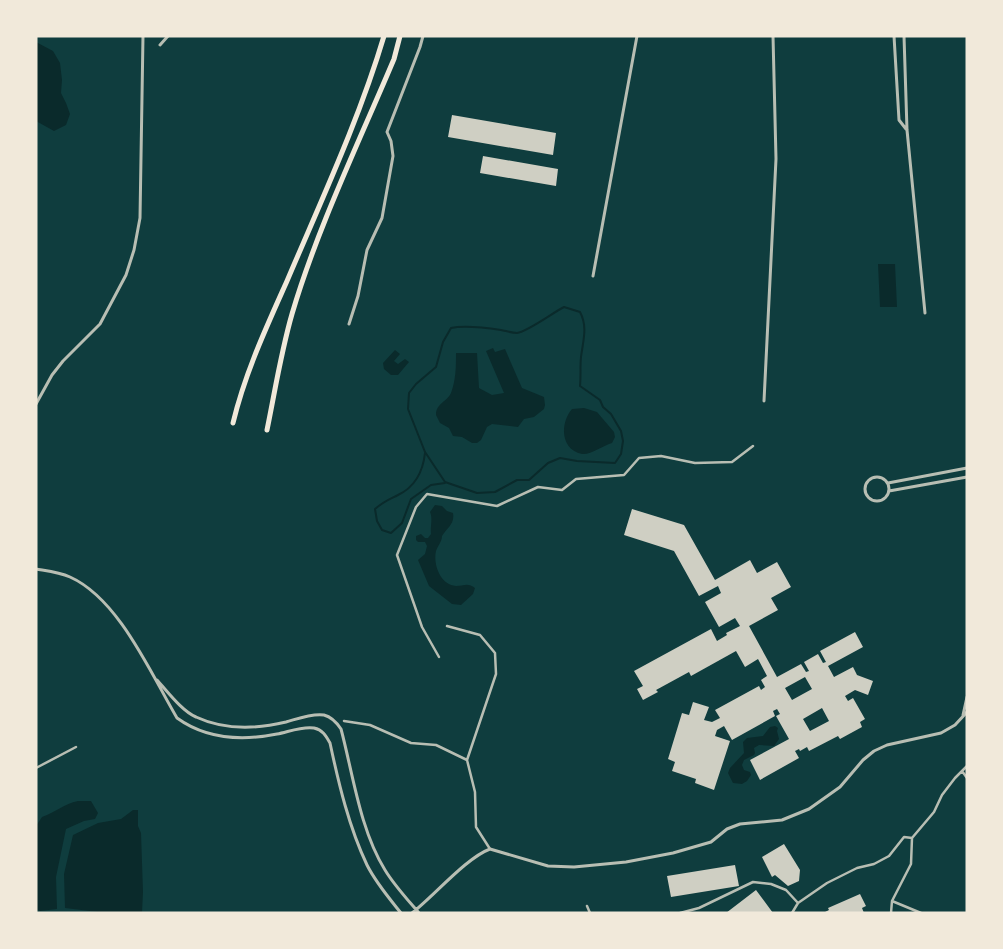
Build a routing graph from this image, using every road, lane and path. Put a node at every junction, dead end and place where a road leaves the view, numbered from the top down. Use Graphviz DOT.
graph roads {
  1 [pos="143,36"];
  2 [pos="168,36"];
  3 [pos="400,36"];
  4 [pos="423,36"];
  5 [pos="637,36"];
  6 [pos="773,36"];
  7 [pos="894,36"];
  8 [pos="904,36"];
  9 [pos="384,37"];
  10 [pos="160,45"];
  11 [pos="907,130"];
  12 [pos="593,276"];
  13 [pos="924,313"];
  14 [pos="349,324"];
  15 [pos="764,402"];
  16 [pos="36,404"];
  17 [pos="232,423"];
  18 [pos="267,430"];
  19 [pos="753,446"];
  20 [pos="967,468"];
  21 [pos="967,477"];
  22 [pos="888,484"];
  23 [pos="889,491"];
  24 [pos="36,569"];
  25 [pos="447,626"];
  26 [pos="439,657"];
  27 [pos="153,676"];
  28 [pos="967,696"];
  29 [pos="967,712"];
  30 [pos="963,716"];
  31 [pos="344,721"];
  32 [pos="76,747"];
  33 [pos="468,760"];
  34 [pos="967,766"];
  35 [pos="36,768"];
  36 [pos="962,771"];
  37 [pos="967,778"];
  38 [pos="912,838"];
  39 [pos="490,849"];
  40 [pos="892,902"];
  41 [pos="798,903"];
  42 [pos="587,906"];
  43 [pos="417,911"];
  44 [pos="400,913"];
  45 [pos="412,913"];
  46 [pos="590,913"];
  47 [pos="680,913"];
  48 [pos="792,913"];
  49 [pos="891,913"];
  50 [pos="921,913"];
  1 -- 16 [label="street"];
  2 -- 10 [label="street"];
  3 -- 18 [label="highway"];
  4 -- 14 [label="street"];
  5 -- 12 [label="street"];
  6 -- 15 [label="street"];
  7 -- 11 [label="street"];
  8 -- 11 [label="street"];
  9 -- 17 [label="highway"];
  11 -- 13 [label="street"];
  19 -- 26 [label="street"];
  20 -- 22 [label="street"];
  21 -- 23 [label="street"];
  22 -- 23 [label="street"];
  22 -- 23 [label="street"];
  24 -- 27 [label="street"];
  25 -- 33 [label="street"];
  27 -- 43 [label="street"];
  27 -- 44 [label="street"];
  28 -- 30 [label="street"];
  29 -- 30 [label="street"];
  30 -- 39 [label="street"];
  31 -- 33 [label="street"];
  32 -- 35 [label="street"];
  33 -- 39 [label="street"];
  34 -- 36 [label="street"];
  36 -- 37 [label="street"];
  36 -- 38 [label="street"];
  38 -- 40 [label="street"];
  38 -- 41 [label="street"];
  39 -- 43 [label="street"];
  40 -- 49 [label="street"];
  40 -- 50 [label="street"];
  41 -- 47 [label="street"];
  41 -- 48 [label="street"];
  42 -- 46 [label="street"];
  43 -- 45 [label="street"];
}
